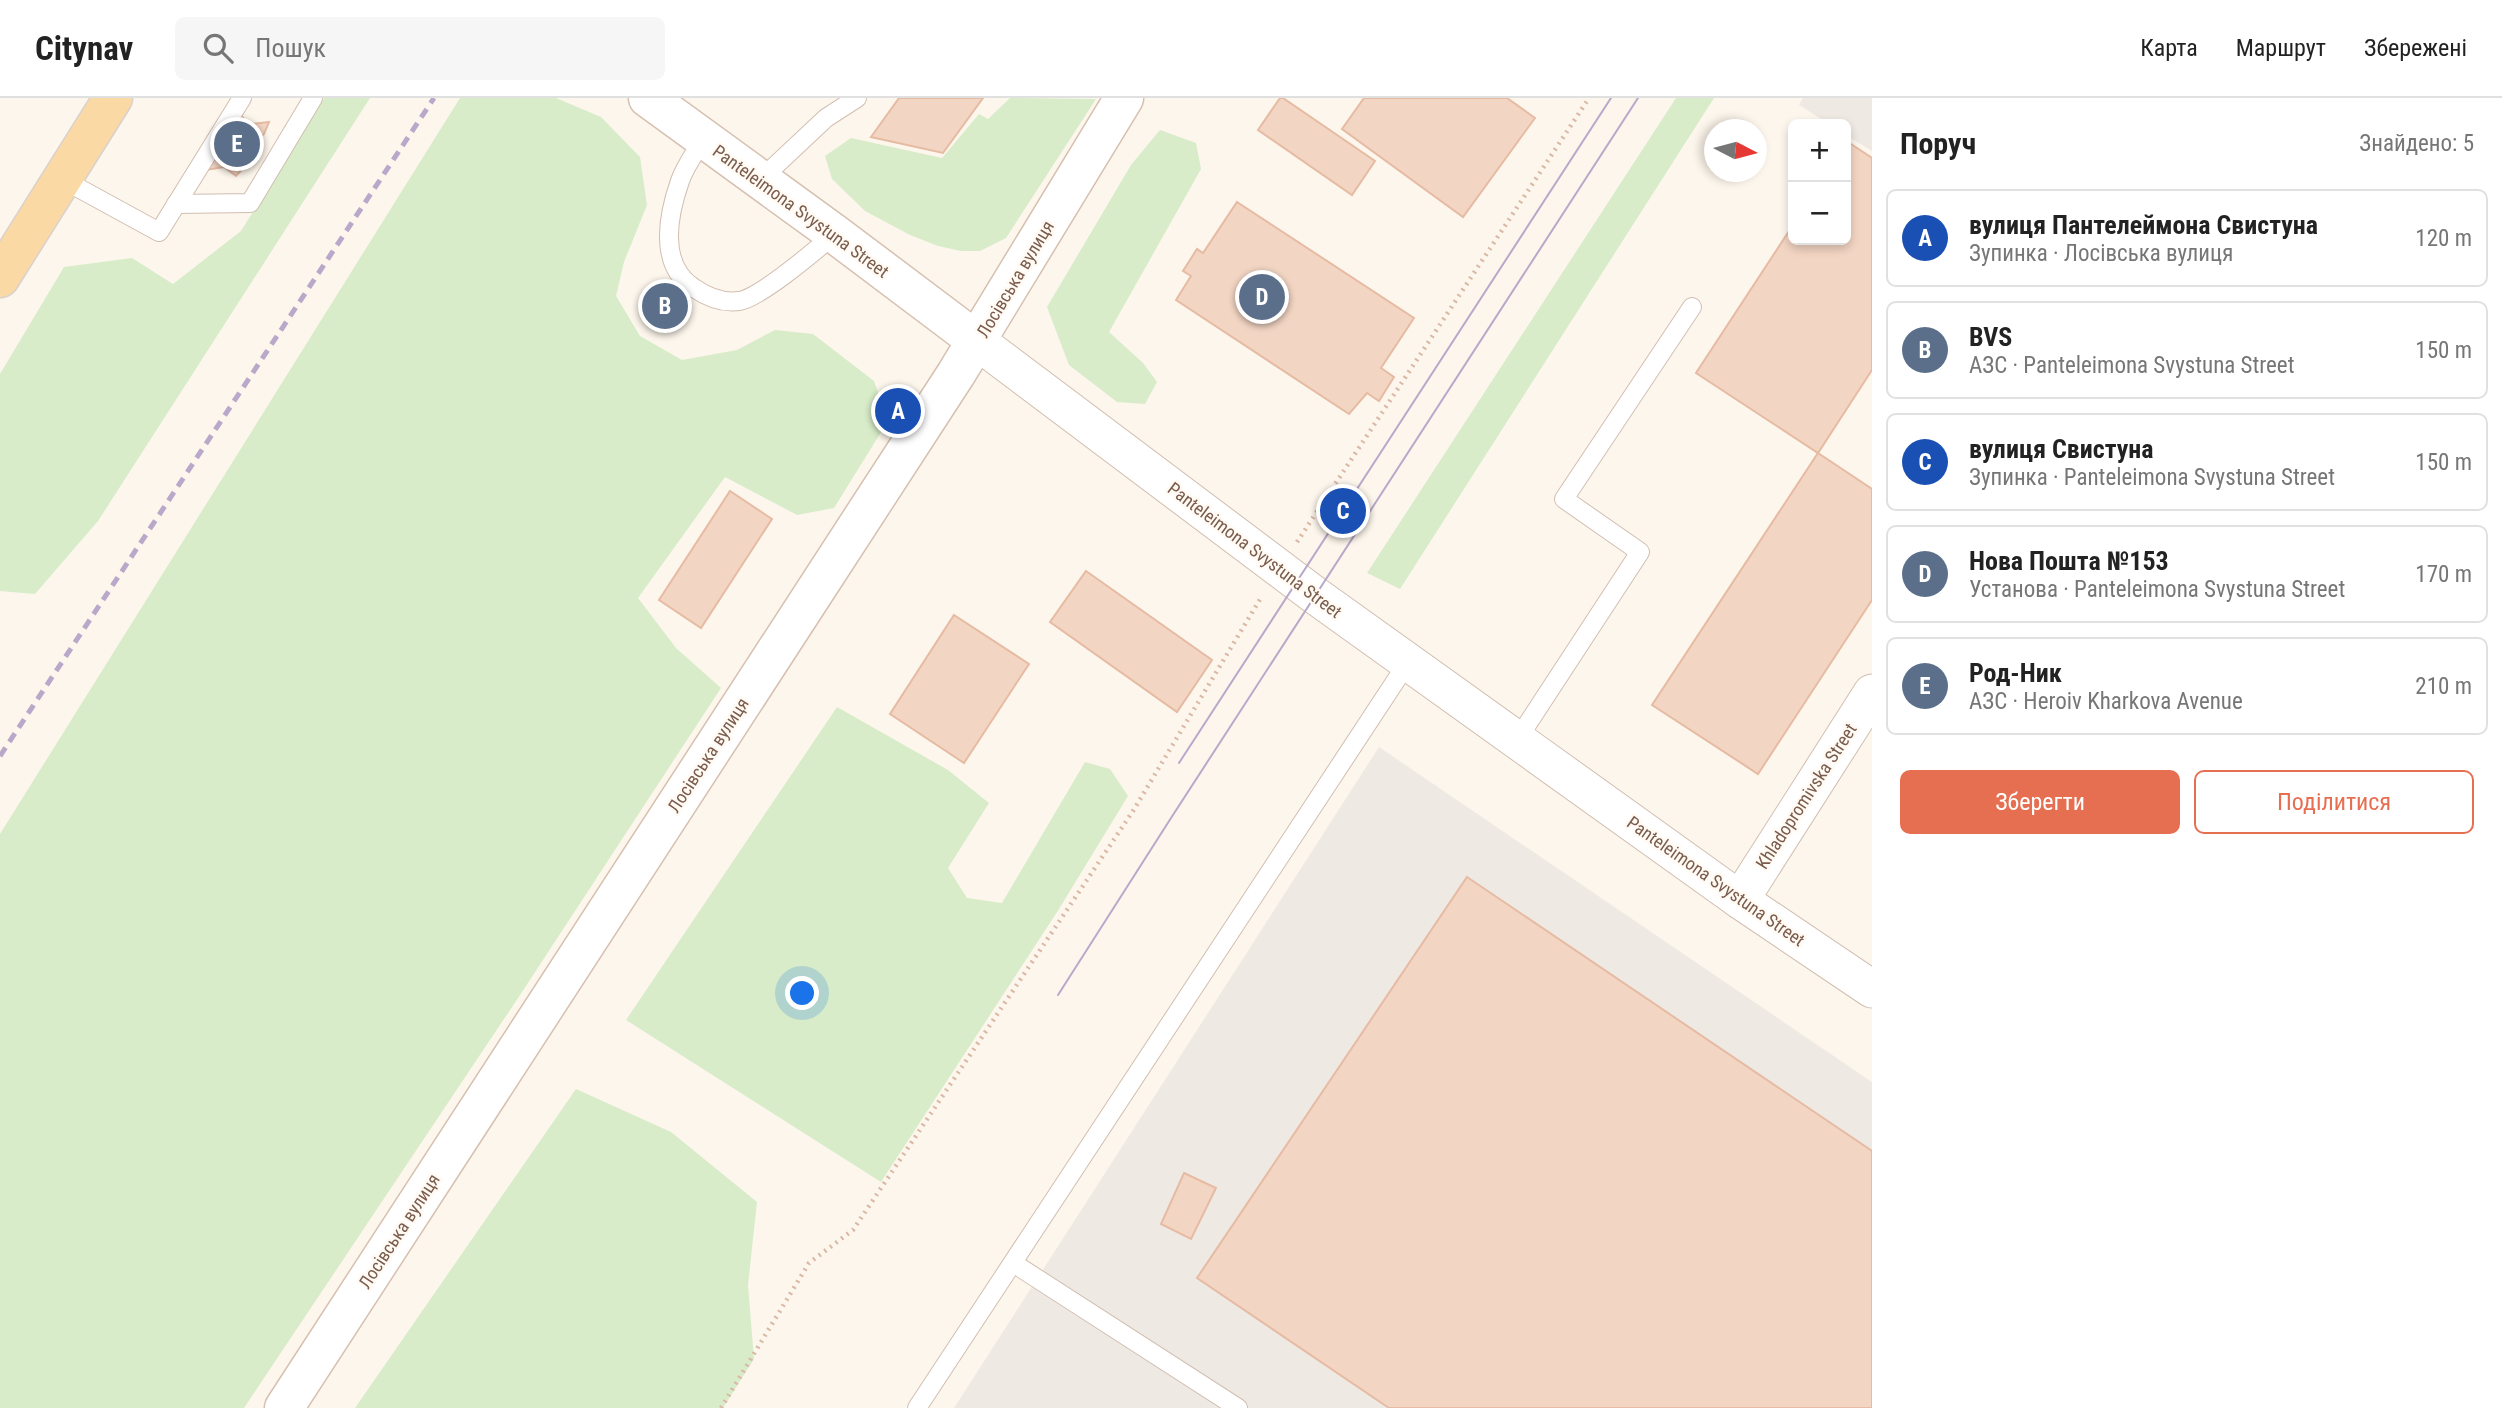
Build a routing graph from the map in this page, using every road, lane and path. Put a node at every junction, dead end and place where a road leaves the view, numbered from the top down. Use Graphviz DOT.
graph roads {
  1 [pos="113,98"];
  2 [pos="242,98"];
  3 [pos="313,98"];
  4 [pos="648,98"];
  5 [pos="857,98"];
  6 [pos="1124,98"];
  7 [pos="1589,98"];
  8 [pos="703,139"];
  9 [pos="62,179"];
  10 [pos="760,180"];
  11 [pos="176,204"];
  12 [pos="835,234"];
  13 [pos="0,278"];
  14 [pos="1692,307"];
  15 [pos="976,341"];
  16 [pos="1279,568"];
  17 [pos="1408,662"];
  18 [pos="1872,692"];
  19 [pos="1517,740"];
  20 [pos="1740,900"];
  21 [pos="1872,989"];
  22 [pos="1013,1263"];
  23 [pos="284,1408"];
  24 [pos="721,1408"];
  25 [pos="917,1408"];
  26 [pos="1238,1408"];
  1 -- 9 [label="main road"];
  2 -- 11 [label="lane"];
  3 -- 11 [label="lane"];
  4 -- 8 [label="main road, Panteleimona Svystuna Street"];
  5 -- 10 [label="lane"];
  6 -- 15 [label="main road, Лосівська вулиця"];
  7 -- 16 [label="path"];
  8 -- 10 [label="main road, Panteleimona Svystuna Street"];
  8 -- 12 [label="lane"];
  9 -- 11 [label="lane"];
  9 -- 13 [label="main road"];
  10 -- 12 [label="main road, Panteleimona Svystuna Street"];
  12 -- 15 [label="main road, Panteleimona Svystuna Street"];
  14 -- 19 [label="lane"];
  15 -- 16 [label="street, Panteleimona Svystuna Street"];
  15 -- 23 [label="main road, Лосівська вулиця"];
  16 -- 17 [label="street, Panteleimona Svystuna Street"];
  16 -- 24 [label="path"];
  17 -- 19 [label="street, Panteleimona Svystuna Street"];
  17 -- 22 [label="lane"];
  18 -- 20 [label="street, Khladopromivska Street"];
  19 -- 20 [label="street, Panteleimona Svystuna Street"];
  20 -- 21 [label="street, Panteleimona Svystuna Street"];
  22 -- 25 [label="lane"];
  22 -- 26 [label="lane"];
}
